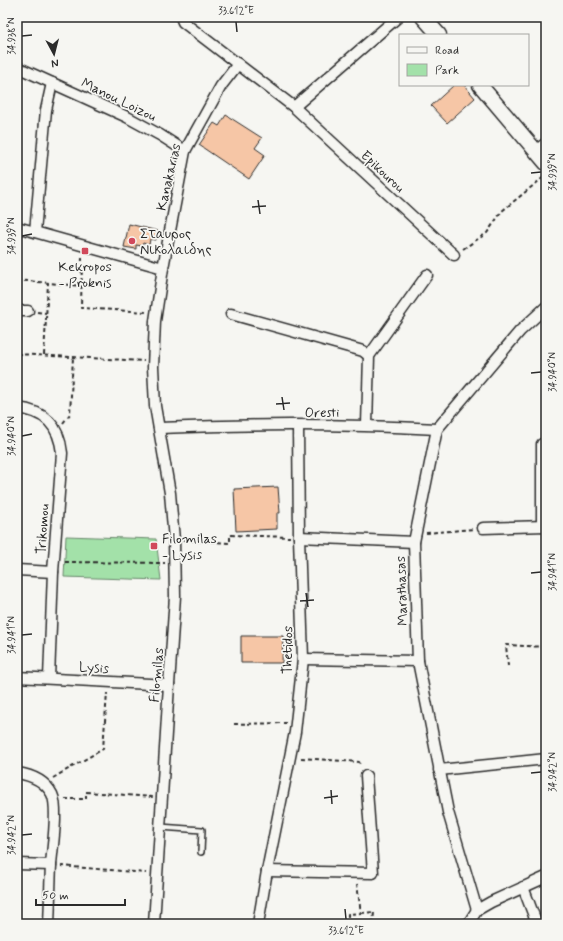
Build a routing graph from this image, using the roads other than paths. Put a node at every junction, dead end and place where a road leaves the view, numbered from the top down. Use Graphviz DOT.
graph roads {
  1 [pos="181,17"];
  2 [pos="398,17"];
  3 [pos="424,17"];
  4 [pos="438,34"];
  5 [pos="238,64"];
  6 [pos="17,67"];
  7 [pos="52,83"];
  8 [pos="481,86"];
  9 [pos="294,107"];
  10 [pos="541,147"];
  11 [pos="185,151"];
  12 [pos="546,163"];
  13 [pos="17,227"];
  14 [pos="35,232"];
  15 [pos="454,255"];
  16 [pos="163,268"];
  17 [pos="427,275"];
  18 [pos="546,307"];
  19 [pos="17,311"];
  20 [pos="28,311"];
  21 [pos="231,314"];
  22 [pos="369,356"];
  23 [pos="17,408"];
  24 [pos="366,425"];
  25 [pos="298,426"];
  26 [pos="159,428"];
  27 [pos="437,429"];
  28 [pos="542,444"];
  29 [pos="544,526"];
  30 [pos="483,528"];
  31 [pos="299,537"];
  32 [pos="415,538"];
  33 [pos="17,570"];
  34 [pos="53,572"];
  35 [pos="303,659"];
  36 [pos="418,661"];
  37 [pos="17,677"];
  38 [pos="49,678"];
  39 [pos="169,685"];
  40 [pos="546,759"];
  41 [pos="439,770"];
  42 [pos="17,773"];
  43 [pos="366,776"];
  44 [pos="160,827"];
  45 [pos="201,852"];
  46 [pos="17,864"];
  47 [pos="51,865"];
  48 [pos="267,871"];
  49 [pos="546,877"];
  50 [pos="523,887"];
  51 [pos="477,910"];
  52 [pos="49,924"];
  53 [pos="154,924"];
  54 [pos="258,924"];
  55 [pos="468,924"];
  56 [pos="537,924"];
  1 -- 5 [label="street, Epikourou"];
  2 -- 9 [label="street"];
  3 -- 4 [label="street"];
  5 -- 9 [label="street, Epikourou"];
  5 -- 11 [label="street, Kanakarias"];
  6 -- 7 [label="street, Manou Loizou"];
  7 -- 11 [label="street, Manou Loizou"];
  7 -- 14 [label="street"];
  8 -- 10 [label="street"];
  9 -- 15 [label="street, Epikourou"];
  10 -- 12 [label="street"];
  11 -- 16 [label="street, Kanakarias"];
  13 -- 14 [label="street"];
  14 -- 16 [label="street"];
  16 -- 26 [label="street, Kanakarias"];
  17 -- 22 [label="street"];
  18 -- 27 [label="street, Marathasas"];
  19 -- 20 [label="street"];
  21 -- 22 [label="street"];
  22 -- 24 [label="street"];
  23 -- 34 [label="street, Trikomou"];
  24 -- 25 [label="street, Oresti"];
  24 -- 27 [label="street, Oresti"];
  25 -- 26 [label="street, Oresti"];
  25 -- 31 [label="street, Thetidos"];
  26 -- 39 [label="street, Filomilas"];
  27 -- 32 [label="street, Marathasas"];
  28 -- 29 [label="street"];
  29 -- 30 [label="street"];
  31 -- 32 [label="street"];
  31 -- 35 [label="street, Thetidos"];
  32 -- 36 [label="street, Marathasas"];
  33 -- 34 [label="street"];
  34 -- 38 [label="street, Trikomou"];
  35 -- 36 [label="street"];
  35 -- 48 [label="street, Thetidos"];
  36 -- 41 [label="street, Marathasas"];
  37 -- 38 [label="street, Lysis"];
  38 -- 39 [label="street, Lysis"];
  39 -- 44 [label="street, Filomilas"];
  40 -- 41 [label="street"];
  41 -- 51 [label="street, Marathasas"];
  42 -- 47 [label="street"];
  43 -- 48 [label="street"];
  44 -- 45 [label="lane"];
  44 -- 53 [label="street, Filomilas"];
  46 -- 47 [label="street"];
  47 -- 52 [label="street"];
  48 -- 54 [label="street, Thetidos"];
  49 -- 50 [label="street"];
  50 -- 51 [label="street"];
  50 -- 56 [label="street"];
  51 -- 55 [label="street"];
}
